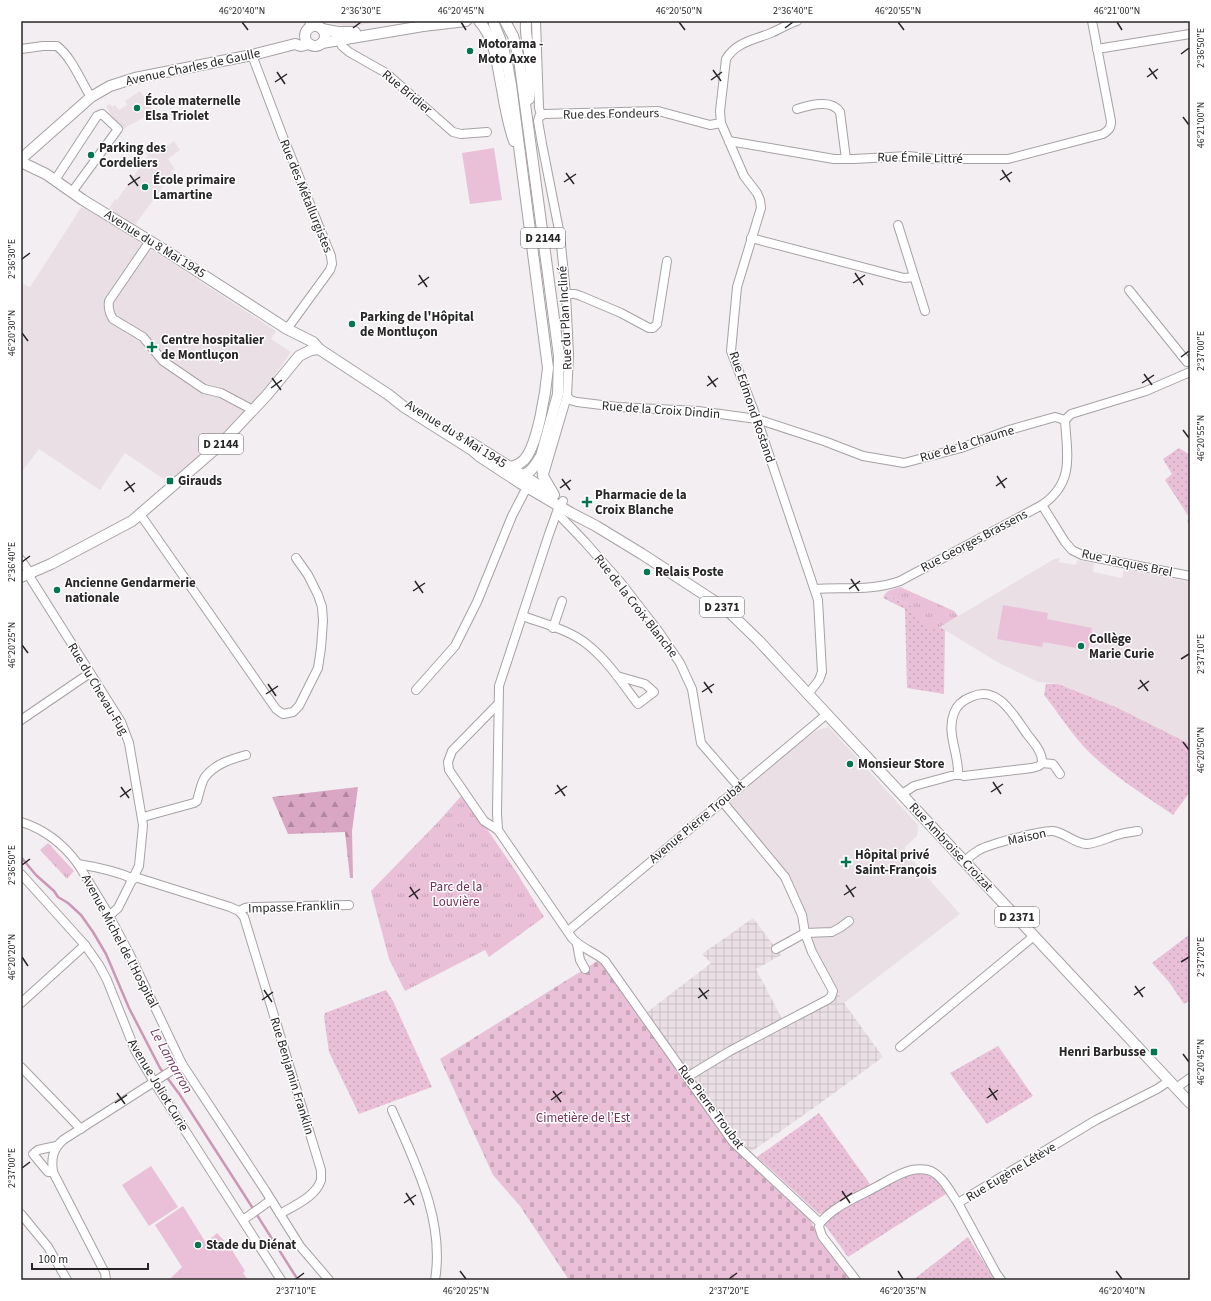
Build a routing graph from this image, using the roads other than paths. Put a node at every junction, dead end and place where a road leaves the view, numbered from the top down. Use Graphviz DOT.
graph roads {
  1 [pos="436,21"];
  2 [pos="466,21"];
  3 [pos="505,21"];
  4 [pos="521,21"];
  5 [pos="526,21"];
  6 [pos="536,21"];
  7 [pos="797,21"];
  8 [pos="1092,21"];
  9 [pos="422,23"];
  10 [pos="486,23"];
  11 [pos="312,27"];
  12 [pos="525,32"];
  13 [pos="1190,34"];
  14 [pos="339,36"];
  15 [pos="322,43"];
  16 [pos="295,44"];
  17 [pos="309,44"];
  18 [pos="21,49"];
  19 [pos="1097,49"];
  20 [pos="252,55"];
  21 [pos="91,97"];
  22 [pos="797,109"];
  23 [pos="542,113"];
  24 [pos="527,115"];
  25 [pos="721,123"];
  26 [pos="487,132"];
  27 [pos="729,141"];
  28 [pos="846,159"];
  29 [pos="21,161"];
  30 [pos="55,180"];
  31 [pos="72,192"];
  32 [pos="898,225"];
  33 [pos="751,238"];
  34 [pos="150,241"];
  35 [pos="667,261"];
  36 [pos="914,277"];
  37 [pos="1130,290"];
  38 [pos="566,294"];
  39 [pos="924,311"];
  40 [pos="287,329"];
  41 [pos="298,338"];
  42 [pos="314,347"];
  43 [pos="299,356"];
  44 [pos="1189,361"];
  45 [pos="1190,372"];
  46 [pos="1172,379"];
  47 [pos="389,395"];
  48 [pos="567,396"];
  49 [pos="253,410"];
  50 [pos="757,419"];
  51 [pos="1065,420"];
  52 [pos="532,445"];
  53 [pos="541,456"];
  54 [pos="510,467"];
  55 [pos="543,476"];
  56 [pos="528,479"];
  57 [pos="1042,505"];
  58 [pos="562,506"];
  59 [pos="140,514"];
  60 [pos="296,558"];
  61 [pos="21,560"];
  62 [pos="25,575"];
  63 [pos="1190,576"];
  64 [pos="815,589"];
  65 [pos="562,601"];
  66 [pos="522,616"];
  67 [pos="553,628"];
  68 [pos="90,673"];
  69 [pos="617,676"];
  70 [pos="416,690"];
  71 [pos="808,694"];
  72 [pos="498,704"];
  73 [pos="827,714"];
  74 [pos="21,720"];
  75 [pos="246,755"];
  76 [pos="1042,763"];
  77 [pos="958,774"];
  78 [pos="1060,774"];
  79 [pos="739,787"];
  80 [pos="902,794"];
  81 [pos="722,801"];
  82 [pos="143,817"];
  83 [pos="21,822"];
  84 [pos="498,830"];
  85 [pos="1138,831"];
  86 [pos="964,861"];
  87 [pos="78,864"];
  88 [pos="21,874"];
  89 [pos="134,878"];
  90 [pos="349,905"];
  91 [pos="239,911"];
  92 [pos="109,916"];
  93 [pos="849,921"];
  94 [pos="568,931"];
  95 [pos="805,933"];
  96 [pos="1034,936"];
  97 [pos="577,944"];
  98 [pos="85,945"];
  99 [pos="776,949"];
  100 [pos="585,968"];
  101 [pos="21,1003"];
  102 [pos="900,1047"];
  103 [pos="182,1064"];
  104 [pos="21,1067"];
  105 [pos="687,1077"];
  106 [pos="1190,1078"];
  107 [pos="154,1082"];
  108 [pos="1172,1085"];
  109 [pos="1190,1103"];
  110 [pos="392,1110"];
  111 [pos="81,1129"];
  112 [pos="56,1146"];
  113 [pos="53,1172"];
  114 [pos="271,1200"];
  115 [pos="958,1203"];
  116 [pos="21,1214"];
  117 [pos="280,1214"];
  118 [pos="246,1217"];
  119 [pos="820,1223"];
  120 [pos="67,1280"];
  121 [pos="106,1280"];
  122 [pos="281,1280"];
  123 [pos="329,1280"];
  124 [pos="435,1280"];
  125 [pos="856,1280"];
  126 [pos="1002,1280"];
  1 -- 9 [label="main road"];
  2 -- 9 [label="main road"];
  3 -- 24 [label="main road, D 2144"];
  4 -- 12 [label="main road"];
  5 -- 12 [label="main road"];
  6 -- 23 [label="street, Rue du Plan Incliné"];
  7 -- 25 [label="street"];
  8 -- 19 [label="street"];
  9 -- 14 [label="main road"];
  10 -- 52 [label="main road, D 2144"];
  11 -- 14 [label="main road"];
  11 -- 15 [label="main road"];
  11 -- 16 [label="main road, Avenue Charles de Gaulle"];
  11 -- 17 [label="main road"];
  12 -- 24 [label="main road"];
  13 -- 19 [label="street"];
  14 -- 15 [label="main road"];
  14 -- 26 [label="street, Rue Bridier"];
  15 -- 17 [label="main road"];
  16 -- 17 [label="main road, Avenue Charles de Gaulle"];
  16 -- 20 [label="main road, Avenue Charles de Gaulle"];
  18 -- 21 [label="street"];
  19 -- 28 [label="street, Rue Émile Littré"];
  20 -- 21 [label="main road, Avenue Charles de Gaulle"];
  20 -- 40 [label="street, Rue des Métallurgistes"];
  21 -- 29 [label="main road, Avenue Charles de Gaulle"];
  22 -- 28 [label="street"];
  23 -- 25 [label="street, Rue des Fondeurs"];
  23 -- 38 [label="street, Rue du Plan Incliné"];
  24 -- 53 [label="main road, D 2144"];
  25 -- 27 [label="street, Rue Edmond Rostand"];
  27 -- 28 [label="street, Rue Émile Littré"];
  27 -- 33 [label="street, Rue Edmond Rostand"];
  29 -- 30 [label="main road, Avenue du 8 Mai 1945"];
  30 -- 31 [label="main road, Avenue du 8 Mai 1945"];
  30 -- 31 [label="street"];
  31 -- 34 [label="main road, Avenue du 8 Mai 1945"];
  32 -- 36 [label="street"];
  33 -- 36 [label="street"];
  33 -- 50 [label="street, Rue Edmond Rostand"];
  34 -- 40 [label="main road, Avenue du 8 Mai 1945"];
  34 -- 49 [label="street"];
  35 -- 38 [label="street"];
  36 -- 39 [label="street"];
  37 -- 44 [label="street"];
  38 -- 48 [label="street, Rue du Plan Incliné"];
  40 -- 41 [label="main road, Avenue du 8 Mai 1945"];
  40 -- 42 [label="main road, Avenue du 8 Mai 1945"];
  41 -- 42 [label="main road, Avenue du 8 Mai 1945"];
  41 -- 43 [label="main road"];
  42 -- 43 [label="main road, D 2144"];
  42 -- 47 [label="main road, Avenue du 8 Mai 1945"];
  43 -- 49 [label="main road, D 2144"];
  44 -- 46 [label="street"];
  45 -- 46 [label="street"];
  46 -- 51 [label="street"];
  47 -- 54 [label="main road, Avenue du 8 Mai 1945"];
  47 -- 56 [label="main road, Avenue du 8 Mai 1945"];
  48 -- 50 [label="street, Rue de la Croix Dindin"];
  48 -- 55 [label="street, Rue du Plan Incliné"];
  49 -- 59 [label="main road, D 2144"];
  50 -- 51 [label="street, Rue de la Chaume"];
  50 -- 64 [label="street, Rue Edmond Rostand"];
  51 -- 57 [label="street, Rue Georges Brassens"];
  52 -- 54 [label="main road, D 2144"];
  52 -- 56 [label="main road, D 2144"];
  53 -- 55 [label="main road"];
  53 -- 56 [label="main road, D 2144"];
  54 -- 56 [label="main road, Avenue du 8 Mai 1945"];
  55 -- 58 [label="main road"];
  56 -- 58 [label="main road, Avenue du 8 Mai 1945"];
  56 -- 70 [label="street"];
  57 -- 63 [label="street, Rue Jacques Brel"];
  57 -- 64 [label="street, Rue Georges Brassens"];
  58 -- 66 [label="street"];
  58 -- 71 [label="main road, Avenue du 8 Mai 1945 / D 2371"];
  58 -- 79 [label="street, Rue de la Croix Blanche"];
  59 -- 60 [label="street"];
  59 -- 62 [label="main road, D 2144"];
  61 -- 62 [label="street, Rue du Chevau-Fug"];
  62 -- 68 [label="street, Rue du Chevau-Fug"];
  64 -- 71 [label="street, Rue Edmond Rostand"];
  65 -- 67 [label="street"];
  66 -- 67 [label="street"];
  66 -- 72 [label="street"];
  67 -- 69 [label="street"];
  68 -- 74 [label="street"];
  68 -- 82 [label="street, Rue du Chevau-Fug"];
  71 -- 73 [label="main road, Avenue du 8 Mai 1945 / D 2371"];
  72 -- 84 [label="street"];
  72 -- 84 [label="street"];
  73 -- 79 [label="street, Avenue Pierre Troubat"];
  73 -- 80 [label="main road, Rue Ambroise Croizat / D 2371"];
  75 -- 82 [label="street"];
  76 -- 77 [label="street"];
  76 -- 77 [label="street"];
  76 -- 78 [label="street"];
  77 -- 80 [label="street"];
  79 -- 81 [label="street, Avenue Pierre Troubat"];
  80 -- 86 [label="main road, Rue Ambroise Croizat / D 2371"];
  81 -- 94 [label="street, Avenue Pierre Troubat"];
  81 -- 95 [label="street"];
  82 -- 89 [label="street, Rue du Chevau-Fug"];
  83 -- 87 [label="street, Avenue Michel de l'Hospital"];
  84 -- 94 [label="street, Rue Pierre Troubat"];
  85 -- 86 [label="street, Maison"];
  86 -- 96 [label="main road, Rue Ambroise Croizat / D 2371"];
  87 -- 89 [label="street"];
  87 -- 92 [label="street, Avenue Michel de l'Hospital"];
  88 -- 98 [label="street, Avenue Joliot Curie"];
  89 -- 91 [label="street"];
  89 -- 92 [label="street, Rue du Chevau-Fug"];
  90 -- 91 [label="street, Impasse Franklin"];
  91 -- 117 [label="street, Rue Benjamin Franklin"];
  92 -- 103 [label="street, Avenue Michel de l'Hospital"];
  93 -- 95 [label="street"];
  94 -- 97 [label="street, Rue Pierre Troubat"];
  95 -- 99 [label="street"];
  95 -- 105 [label="street"];
  96 -- 102 [label="street"];
  96 -- 108 [label="main road, Rue Ambroise Croizat / D 2371"];
  97 -- 100 [label="street"];
  97 -- 105 [label="street, Rue Pierre Troubat"];
  98 -- 101 [label="street"];
  98 -- 107 [label="street, Avenue Joliot Curie"];
  103 -- 107 [label="street"];
  103 -- 114 [label="street, Avenue Michel de l'Hospital"];
  104 -- 111 [label="street"];
  105 -- 119 [label="street, Rue Pierre Troubat"];
  106 -- 108 [label="street, Rue Eugène Létève"];
  107 -- 111 [label="street"];
  107 -- 118 [label="street, Avenue Joliot Curie"];
  108 -- 109 [label="main road, Rue Ambroise Croizat / D 2371"];
  108 -- 115 [label="street, Rue Eugène Létève"];
  110 -- 124 [label="street"];
  111 -- 112 [label="street"];
  112 -- 113 [label="street"];
  112 -- 113 [label="street"];
  113 -- 121 [label="street"];
  114 -- 117 [label="street, Avenue Michel de l'Hospital"];
  114 -- 118 [label="street"];
  115 -- 119 [label="street, Rue Eugène Létève"];
  115 -- 126 [label="street"];
  116 -- 120 [label="street"];
  117 -- 123 [label="street, Avenue Michel de l'Hospital"];
  118 -- 122 [label="street, Avenue Joliot Curie"];
  119 -- 125 [label="street, Rue Pierre Troubat"];
}
